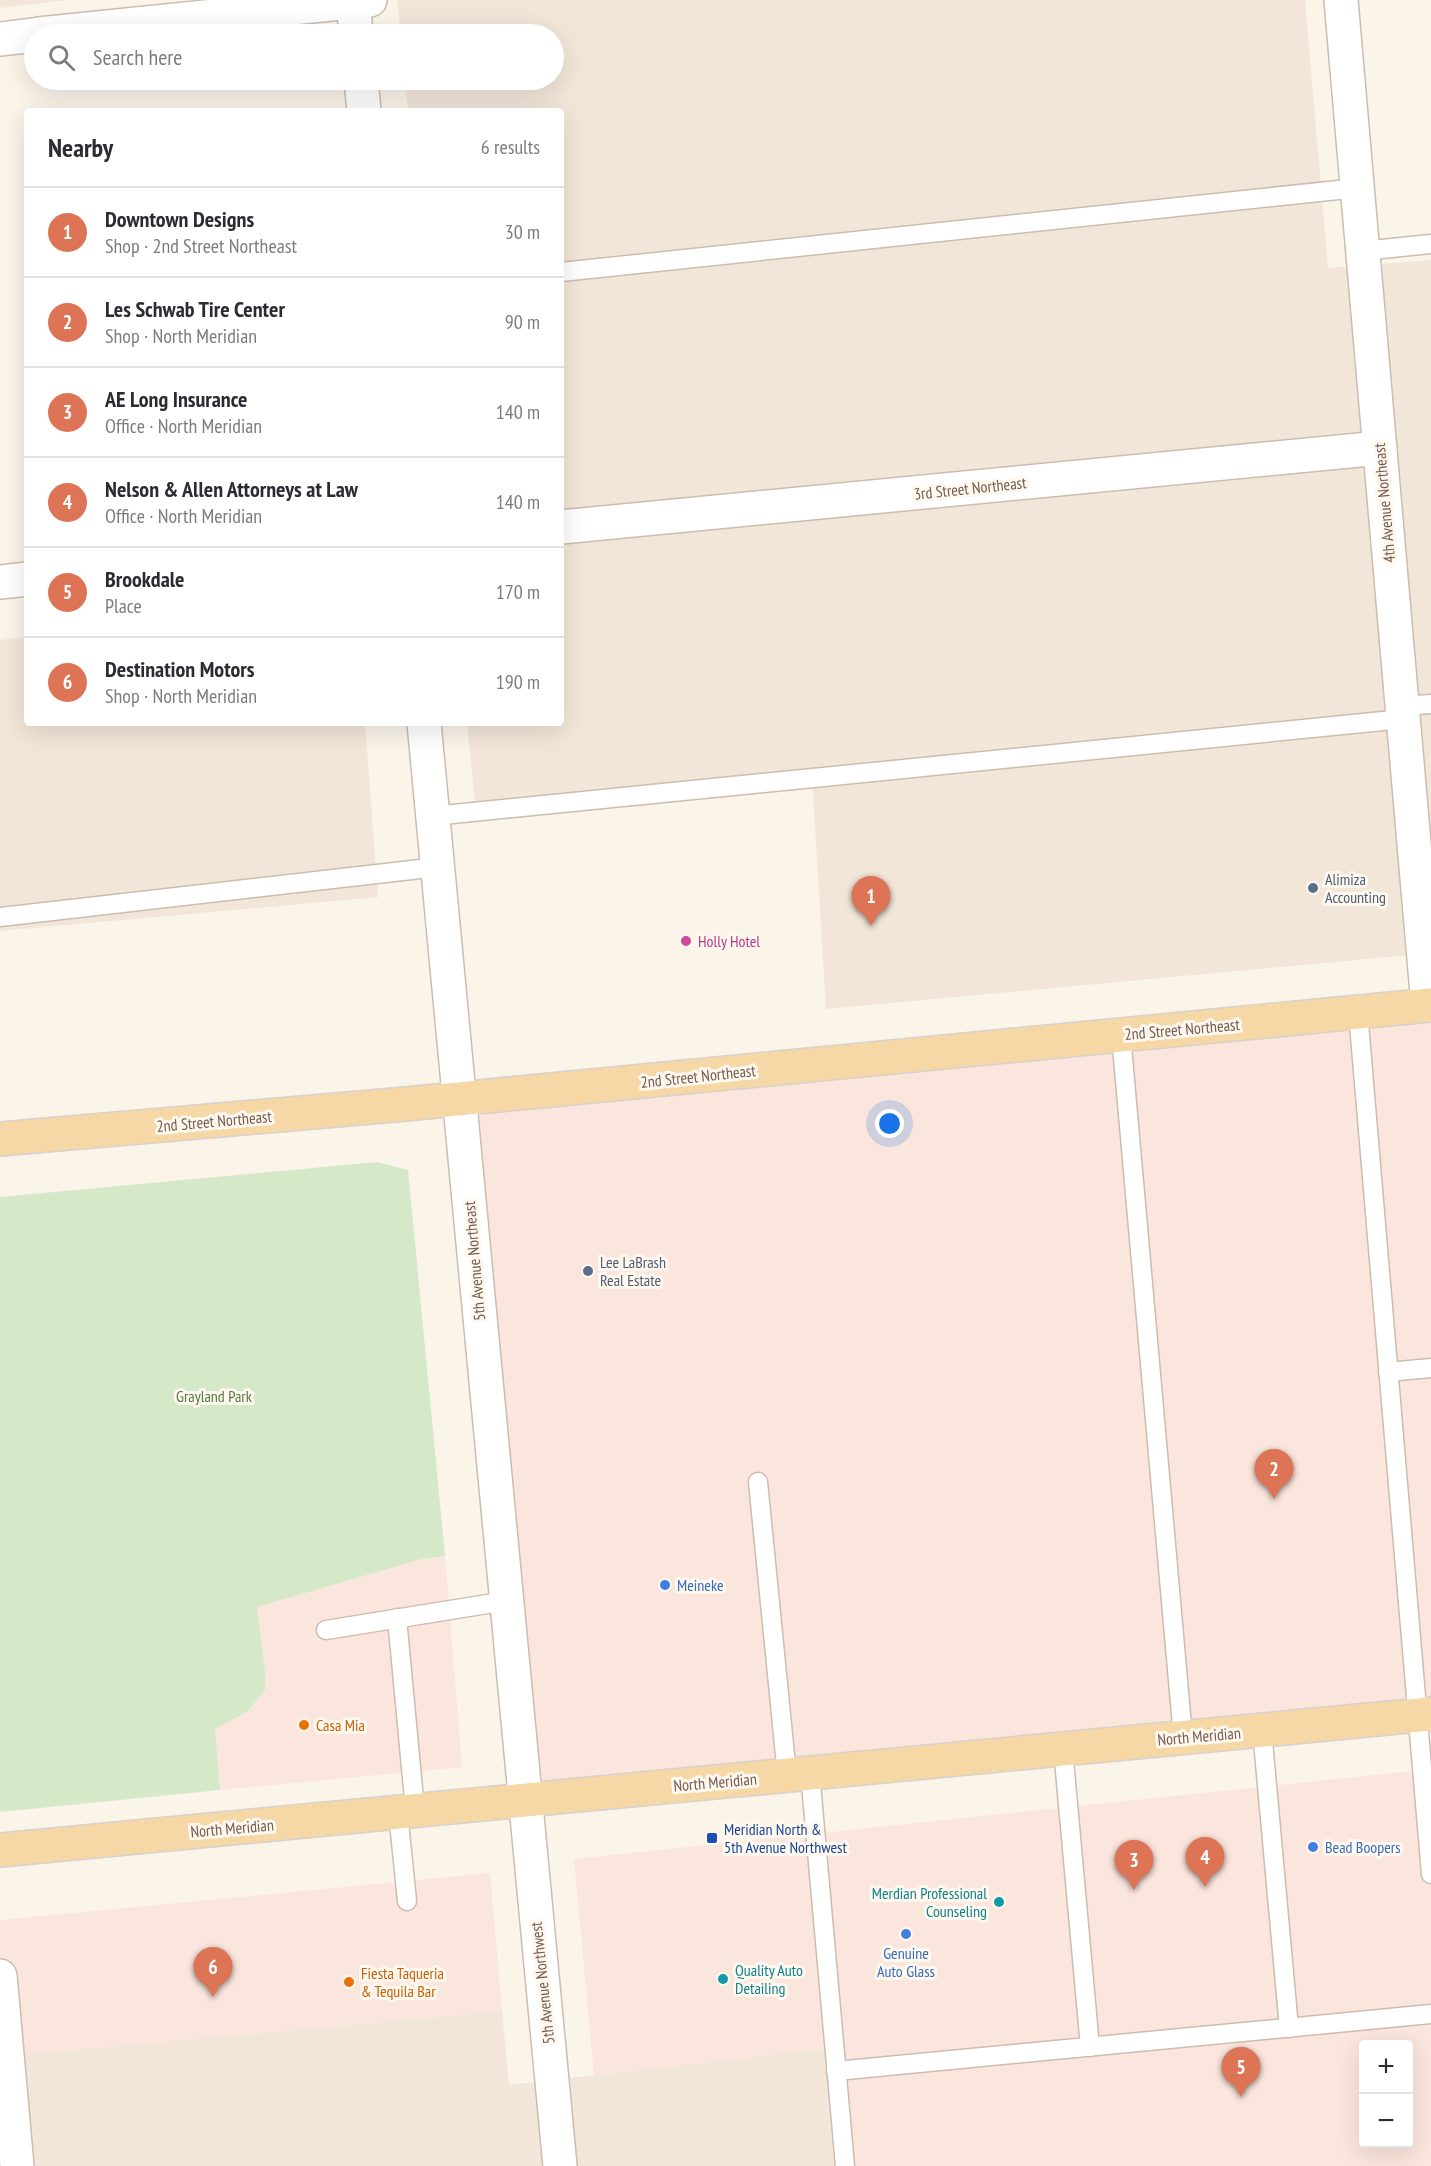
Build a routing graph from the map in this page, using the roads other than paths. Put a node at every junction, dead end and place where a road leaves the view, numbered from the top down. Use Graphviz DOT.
graph roads {
  1 [pos="1341,0"];
  2 [pos="359,1"];
  3 [pos="136,24"];
  4 [pos="357,24"];
  5 [pos="24,36"];
  6 [pos="0,39"];
  7 [pos="362,90"];
  8 [pos="364,108"];
  9 [pos="1357,188"];
  10 [pos="1431,244"];
  11 [pos="1362,251"];
  12 [pos="564,272"];
  13 [pos="1380,448"];
  14 [pos="564,527"];
  15 [pos="24,579"];
  16 [pos="0,582"];
  17 [pos="1412,710"];
  18 [pos="424,726"];
  19 [pos="433,816"];
  20 [pos="438,867"];
  21 [pos="0,917"];
  22 [pos="1429,1005"];
  23 [pos="1358,1012"];
  24 [pos="1121,1035"];
  25 [pos="460,1099"];
  26 [pos="0,1139"];
  27 [pos="1431,1368"];
  28 [pos="1388,1372"];
  29 [pos="758,1482"];
  30 [pos="506,1600"];
  31 [pos="397,1618"];
  32 [pos="326,1630"];
  33 [pos="1424,1714"];
  34 [pos="1262,1730"];
  35 [pos="1183,1737"];
  36 [pos="1063,1749"];
  37 [pos="798,1774"];
  38 [pos="524,1800"];
  39 [pos="1428,1808"];
  40 [pos="407,1811"];
  41 [pos="0,1850"];
  42 [pos="1431,1874"];
  43 [pos="407,1901"];
  44 [pos="0,1976"];
  45 [pos="1431,2014"];
  46 [pos="1289,2028"];
  47 [pos="1090,2047"];
  48 [pos="836,2071"];
  49 [pos="5,2089"];
  50 [pos="17,2166"];
  51 [pos="560,2166"];
  52 [pos="845,2166"];
  1 -- 9 [label="street, 4th Avenue Northeast"];
  2 -- 3 [label="street"];
  2 -- 4 [label="street"];
  5 -- 6 [label="street"];
  7 -- 8 [label="street"];
  9 -- 11 [label="street, 4th Avenue Northeast"];
  9 -- 12 [label="lane"];
  10 -- 11 [label="lane"];
  11 -- 13 [label="street, 4th Avenue Northeast"];
  13 -- 14 [label="street, 3rd Street Northeast"];
  13 -- 17 [label="street, 4th Avenue Northeast"];
  15 -- 16 [label="street"];
  17 -- 19 [label="lane"];
  17 -- 22 [label="street, 4th Avenue Northeast"];
  18 -- 19 [label="street, 5th Avenue Northeast"];
  19 -- 20 [label="street, 5th Avenue Northeast"];
  20 -- 21 [label="lane"];
  20 -- 25 [label="street, 5th Avenue Northeast"];
  22 -- 23 [label="main road, 2nd Street Northeast"];
  23 -- 24 [label="main road, 2nd Street Northeast"];
  23 -- 28 [label="lane"];
  24 -- 25 [label="main road, 2nd Street Northeast"];
  24 -- 35 [label="lane"];
  25 -- 26 [label="main road, 2nd Street Northeast"];
  25 -- 30 [label="street, 5th Avenue Northeast"];
  27 -- 28 [label="lane"];
  28 -- 33 [label="lane"];
  29 -- 37 [label="lane"];
  30 -- 31 [label="lane"];
  30 -- 38 [label="street, 5th Avenue Northeast"];
  31 -- 32 [label="lane"];
  31 -- 40 [label="lane"];
  33 -- 34 [label="main road, North Meridian"];
  33 -- 39 [label="lane"];
  34 -- 35 [label="main road, North Meridian"];
  34 -- 46 [label="lane"];
  35 -- 36 [label="main road, North Meridian"];
  36 -- 37 [label="main road, North Meridian"];
  36 -- 47 [label="lane"];
  37 -- 38 [label="main road, North Meridian"];
  37 -- 48 [label="lane"];
  38 -- 40 [label="main road, North Meridian"];
  38 -- 51 [label="street, 5th Avenue Northwest"];
  39 -- 42 [label="lane"];
  40 -- 41 [label="main road, North Meridian"];
  40 -- 43 [label="lane"];
  44 -- 49 [label="street"];
  45 -- 46 [label="lane"];
  46 -- 47 [label="lane"];
  47 -- 48 [label="lane"];
  48 -- 52 [label="lane"];
  49 -- 50 [label="street"];
}
